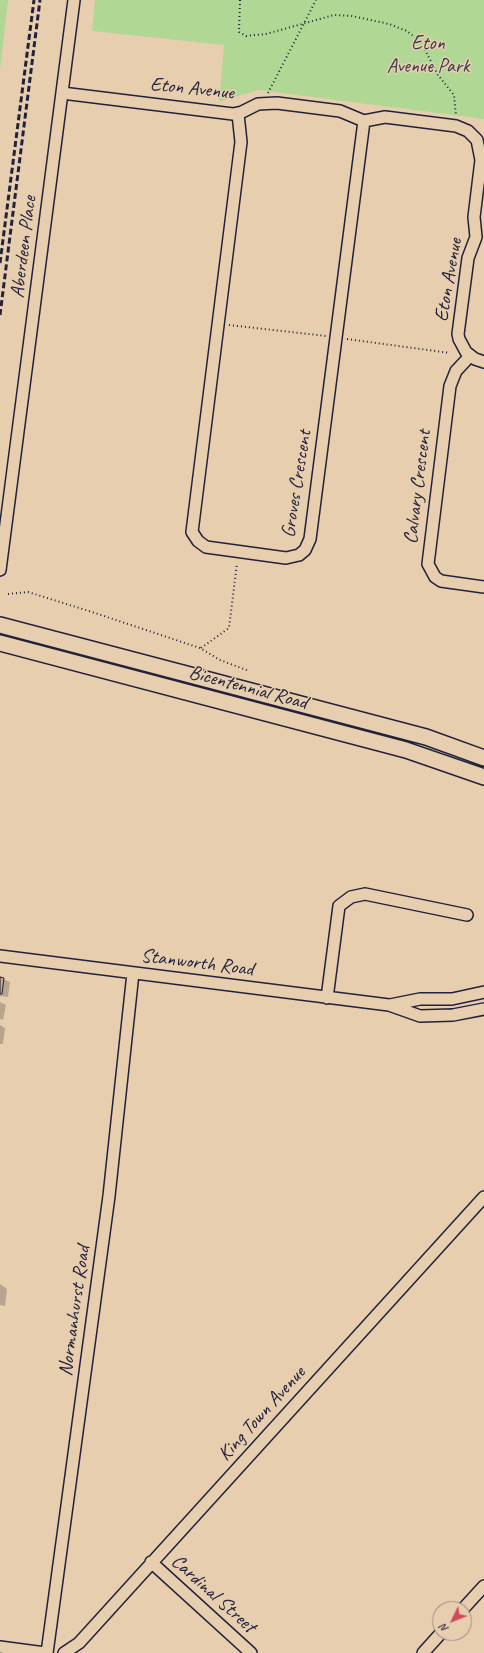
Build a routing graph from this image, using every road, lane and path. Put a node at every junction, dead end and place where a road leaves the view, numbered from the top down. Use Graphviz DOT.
graph roads {
  1 [pos="74,0"];
  2 [pos="240,0"];
  3 [pos="316,0"];
  4 [pos="304,24"];
  5 [pos="62,93"];
  6 [pos="264,103"];
  7 [pos="238,114"];
  8 [pos="364,121"];
  9 [pos="456,126"];
  10 [pos="481,138"];
  11 [pos="480,238"];
  12 [pos="218,324"];
  13 [pos="330,337"];
  14 [pos="342,338"];
  15 [pos="450,353"];
  16 [pos="470,356"];
  17 [pos="484,362"];
  18 [pos="238,552"];
  19 [pos="0,570"];
  20 [pos="484,588"];
  21 [pos="8,594"];
  22 [pos="0,626"];
  23 [pos="0,643"];
  24 [pos="200,648"];
  25 [pos="249,670"];
  26 [pos="484,758"];
  27 [pos="484,777"];
  28 [pos="467,915"];
  29 [pos="0,956"];
  30 [pos="134,973"];
  31 [pos="484,992"];
  32 [pos="327,998"];
  33 [pos="389,1005"];
  34 [pos="484,1008"];
  35 [pos="484,1197"];
  36 [pos="151,1562"];
  37 [pos="484,1586"];
  38 [pos="470,1601"];
  39 [pos="434,1641"];
  40 [pos="0,1647"];
  41 [pos="46,1653"];
  42 [pos="64,1653"];
  43 [pos="251,1653"];
  44 [pos="423,1653"];
  1 -- 5 [label="street, Aberdeen Place"];
  2 -- 4 [label="path"];
  3 -- 4 [label="path"];
  4 -- 6 [label="path"];
  4 -- 9 [label="path"];
  5 -- 7 [label="street, Eton Avenue"];
  5 -- 19 [label="street, Aberdeen Place"];
  6 -- 7 [label="street, Eton Avenue"];
  6 -- 8 [label="street, Eton Avenue"];
  7 -- 12 [label="street, Groves Crescent"];
  8 -- 9 [label="street, Eton Avenue"];
  8 -- 18 [label="street, Groves Crescent"];
  9 -- 10 [label="street, Eton Avenue"];
  10 -- 11 [label="street, Eton Avenue"];
  11 -- 16 [label="street, Eton Avenue"];
  12 -- 13 [label="path"];
  12 -- 18 [label="street, Groves Crescent"];
  14 -- 15 [label="path"];
  16 -- 17 [label="street"];
  16 -- 20 [label="street, Calvary Crescent"];
  18 -- 24 [label="path"];
  21 -- 24 [label="path"];
  22 -- 26 [label="main road, Bicentennial Road"];
  23 -- 27 [label="main road, Bicentennial Road"];
  24 -- 25 [label="path"];
  28 -- 32 [label="street"];
  29 -- 30 [label="street, Stanworth Road"];
  30 -- 32 [label="street, Stanworth Road"];
  30 -- 41 [label="street, Normanhurst Road"];
  31 -- 33 [label="street, Stanworth Road"];
  32 -- 33 [label="street, Stanworth Road"];
  33 -- 34 [label="street, Stanworth Road"];
  35 -- 36 [label="street, King Town Avenue"];
  36 -- 42 [label="street, King Town Avenue"];
  36 -- 43 [label="street, Cardinal Street"];
  37 -- 38 [label="street"];
  39 -- 44 [label="street"];
  40 -- 41 [label="street"];
}
